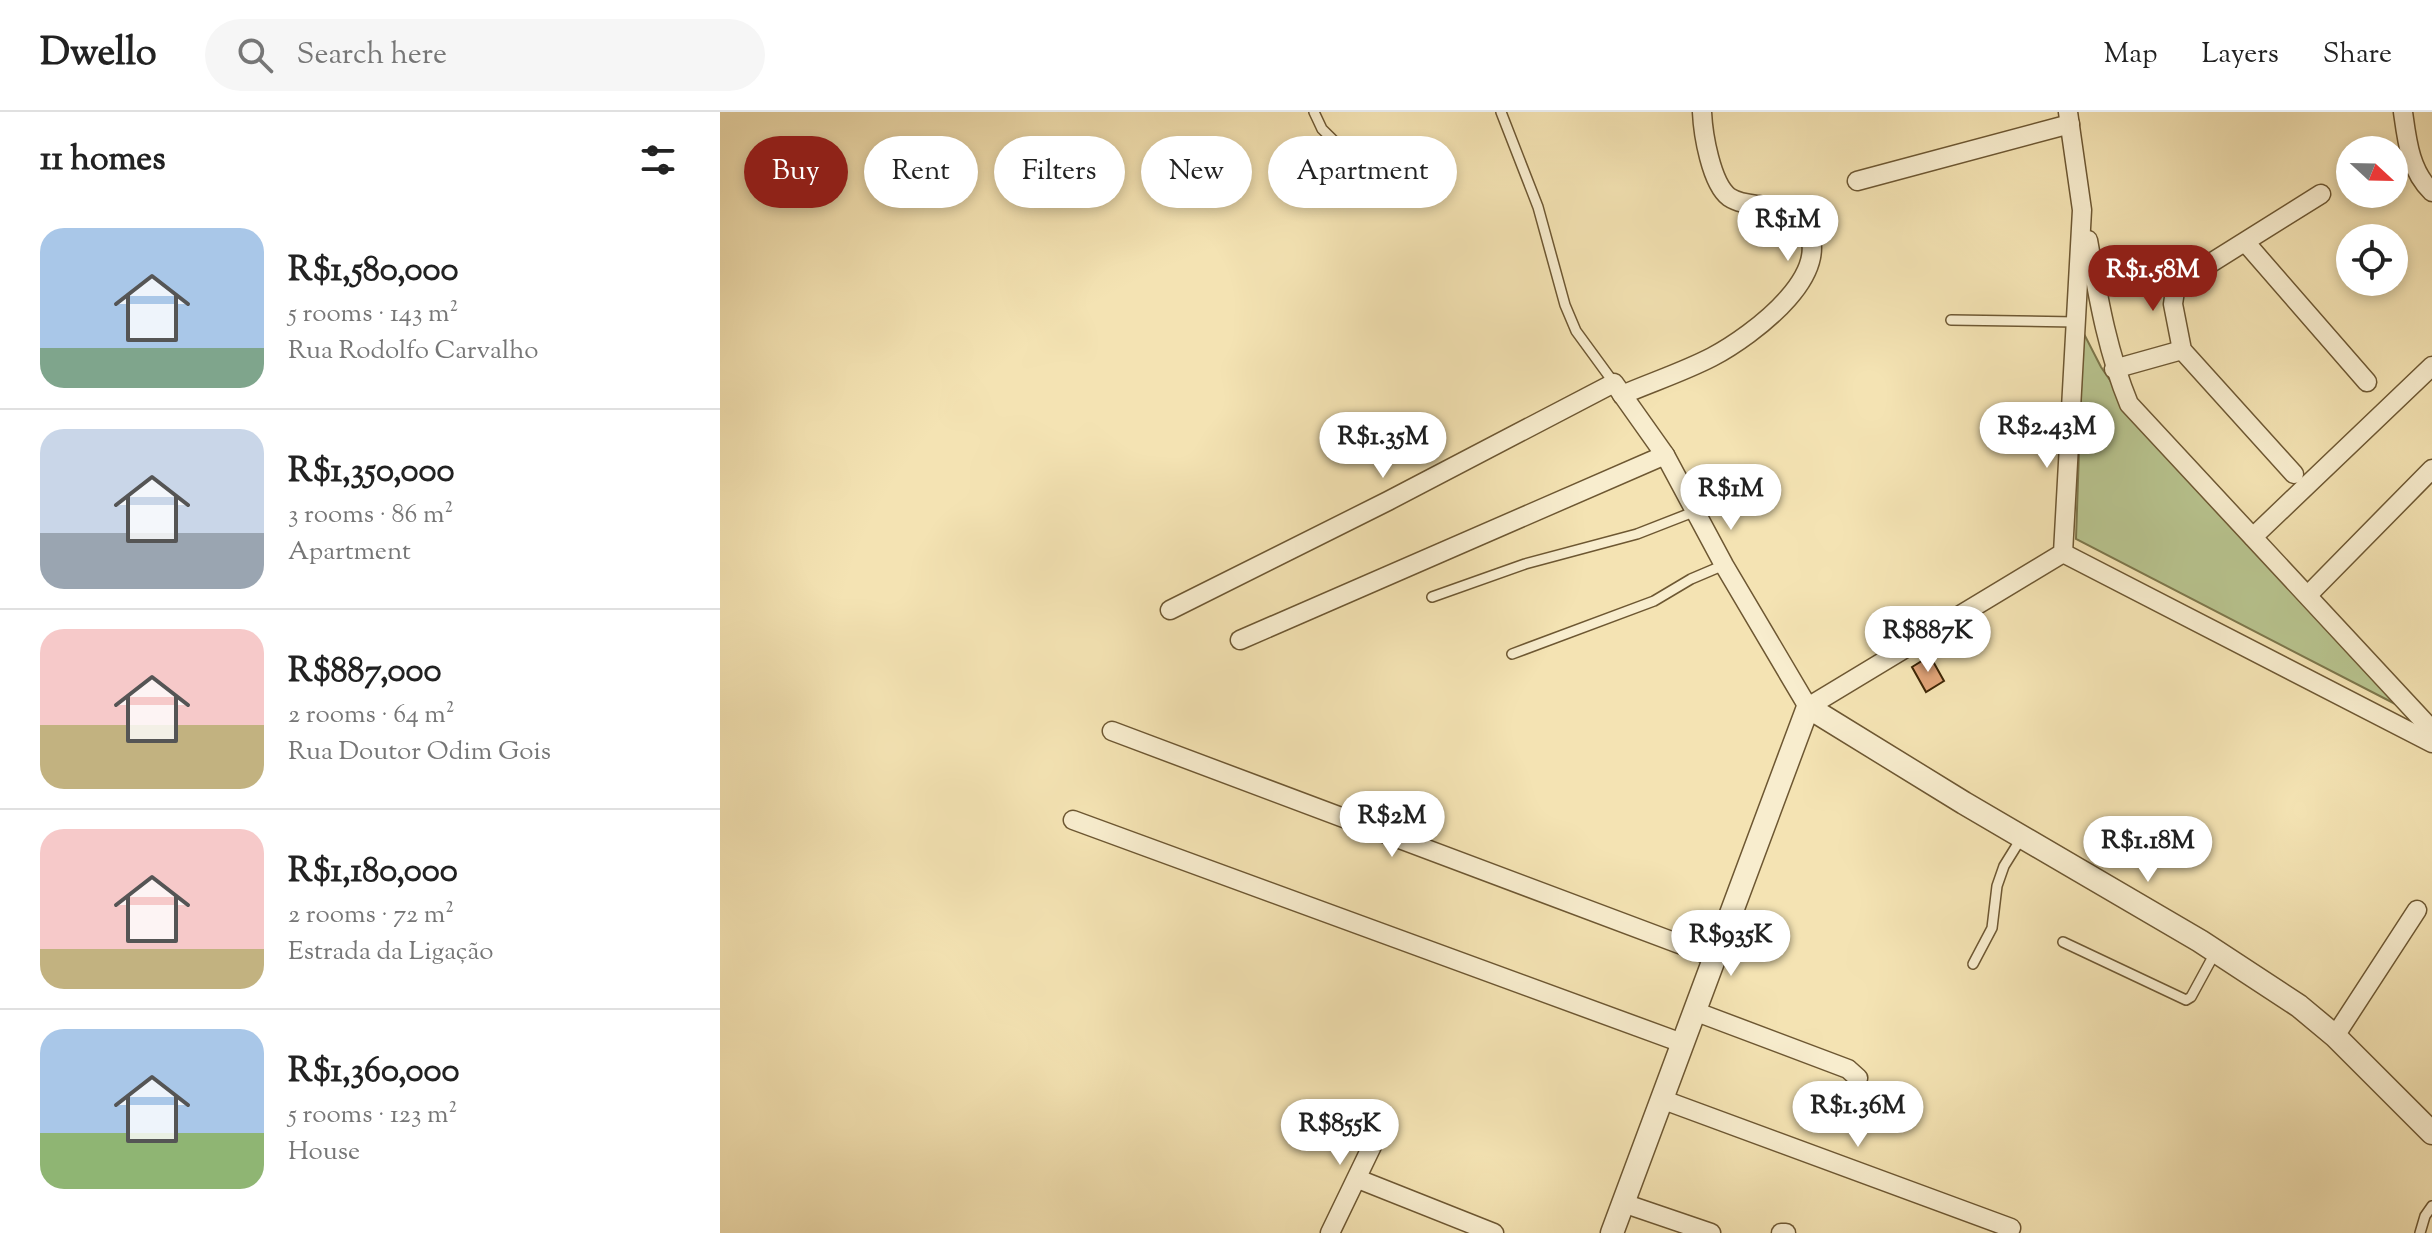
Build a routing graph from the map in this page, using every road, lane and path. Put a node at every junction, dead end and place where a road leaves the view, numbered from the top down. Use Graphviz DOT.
graph roads {
  1 [pos="1314,112"];
  2 [pos="1501,112"];
  3 [pos="1702,112"];
  4 [pos="2403,112"];
  5 [pos="2069,118"];
  6 [pos="1329,136"];
  7 [pos="1857,181"];
  8 [pos="2432,192"];
  9 [pos="2321,194"];
  10 [pos="2082,210"];
  11 [pos="2246,243"];
  12 [pos="1951,320"];
  13 [pos="2076,322"];
  14 [pos="2182,350"];
  15 [pos="2432,366"];
  16 [pos="2114,369"];
  17 [pos="2367,382"];
  18 [pos="1618,389"];
  19 [pos="1665,455"];
  20 [pos="2432,469"];
  21 [pos="2294,474"];
  22 [pos="1696,511"];
  23 [pos="2253,537"];
  24 [pos="2063,553"];
  25 [pos="1724,565"];
  26 [pos="2308,595"];
  27 [pos="1432,597"];
  28 [pos="1170,610"];
  29 [pos="1240,640"];
  30 [pos="1512,654"];
  31 [pos="1808,707"];
  32 [pos="2432,730"];
  33 [pos="1112,731"];
  34 [pos="2432,743"];
  35 [pos="1073,820"];
  36 [pos="2022,837"];
  37 [pos="2417,910"];
  38 [pos="2063,942"];
  39 [pos="2216,951"];
  40 [pos="1714,957"];
  41 [pos="1973,964"];
  42 [pos="1694,1011"];
  43 [pos="2335,1036"];
  44 [pos="1682,1043"];
  45 [pos="1853,1095"];
  46 [pos="1661,1099"];
  47 [pos="1385,1119"];
  48 [pos="2432,1133"];
  49 [pos="1358,1179"];
  50 [pos="1623,1203"];
  51 [pos="2432,1206"];
  52 [pos="2011,1228"];
  53 [pos="1330,1233"];
  54 [pos="1494,1233"];
  55 [pos="1612,1233"];
  56 [pos="1711,1233"];
  57 [pos="2420,1233"];
  1 -- 6 [label="lane"];
  2 -- 18 [label="lane"];
  3 -- 18 [label="street"];
  4 -- 8 [label="street"];
  5 -- 7 [label="street"];
  5 -- 10 [label="street"];
  9 -- 11 [label="street"];
  10 -- 13 [label="street"];
  10 -- 16 [label="street"];
  11 -- 14 [label="street"];
  11 -- 17 [label="street"];
  12 -- 13 [label="lane"];
  13 -- 24 [label="street"];
  14 -- 16 [label="street"];
  14 -- 21 [label="street"];
  15 -- 23 [label="street"];
  16 -- 23 [label="street"];
  18 -- 19 [label="street"];
  18 -- 28 [label="street"];
  19 -- 22 [label="street"];
  19 -- 29 [label="street"];
  20 -- 26 [label="street"];
  22 -- 25 [label="street"];
  22 -- 27 [label="lane"];
  23 -- 26 [label="street"];
  24 -- 31 [label="street"];
  24 -- 34 [label="street"];
  25 -- 30 [label="lane"];
  25 -- 31 [label="street"];
  26 -- 32 [label="street"];
  31 -- 36 [label="street"];
  31 -- 40 [label="street"];
  33 -- 40 [label="street"];
  35 -- 44 [label="street"];
  36 -- 39 [label="street"];
  36 -- 41 [label="lane"];
  37 -- 43 [label="street"];
  38 -- 39 [label="lane"];
  39 -- 43 [label="street"];
  40 -- 42 [label="street"];
  42 -- 44 [label="street"];
  42 -- 45 [label="street"];
  43 -- 48 [label="street"];
  44 -- 46 [label="street"];
  46 -- 50 [label="street"];
  46 -- 52 [label="street"];
  47 -- 49 [label="street"];
  49 -- 53 [label="street"];
  49 -- 54 [label="street"];
  50 -- 55 [label="street"];
  50 -- 56 [label="street"];
  51 -- 57 [label="lane"];
}
